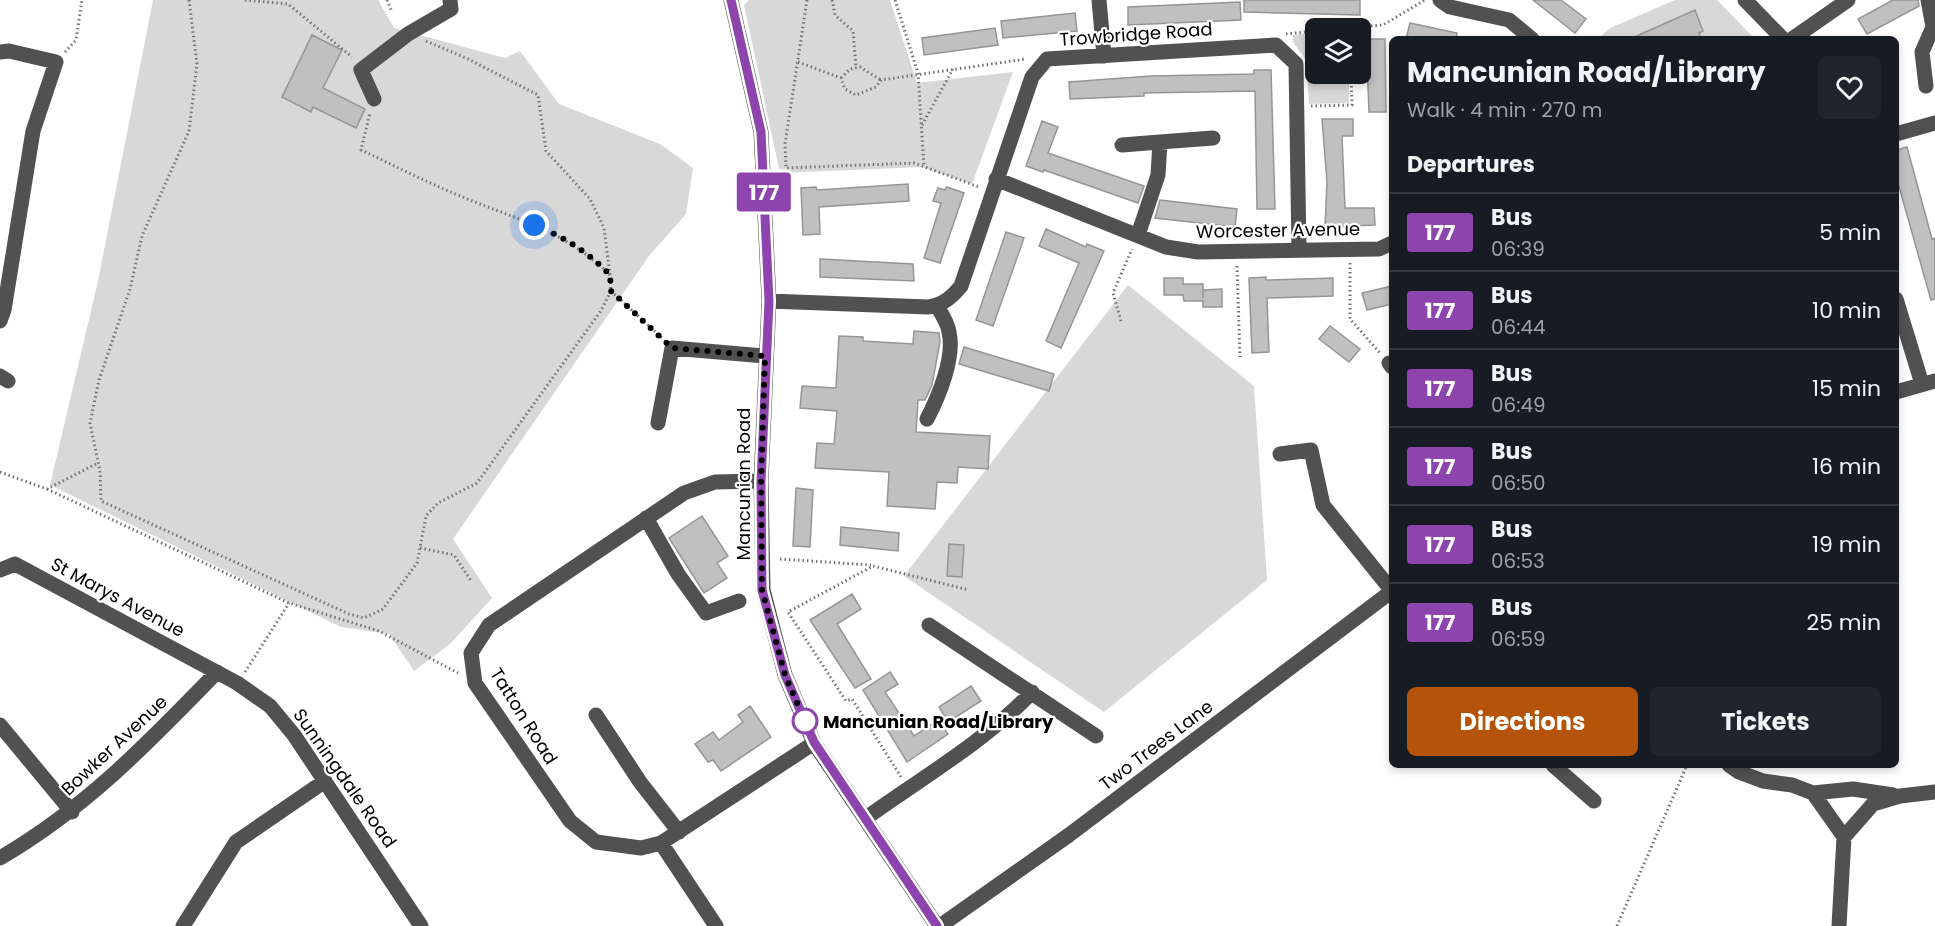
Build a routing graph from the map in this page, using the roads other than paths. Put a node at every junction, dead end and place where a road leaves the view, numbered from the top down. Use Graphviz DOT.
graph roads {
  1 [pos="731,0"];
  2 [pos="1099,0"];
  3 [pos="1440,0"];
  4 [pos="1745,0"];
  5 [pos="1848,0"];
  6 [pos="1928,0"];
  7 [pos="451,4"];
  8 [pos="1528,36"];
  9 [pos="1780,36"];
  10 [pos="1796,36"];
  11 [pos="4,51"];
  12 [pos="1104,56"];
  13 [pos="1926,86"];
  14 [pos="374,99"];
  15 [pos="1935,123"];
  16 [pos="1899,133"];
  17 [pos="1213,138"];
  18 [pos="1160,142"];
  19 [pos="1122,146"];
  20 [pos="996,179"];
  21 [pos="1136,240"];
  22 [pos="1389,244"];
  23 [pos="1299,250"];
  24 [pos="769,301"];
  25 [pos="937,306"];
  26 [pos="1899,307"];
  27 [pos="0,321"];
  28 [pos="765,356"];
  29 [pos="1928,382"];
  30 [pos="1899,391"];
  31 [pos="927,418"];
  32 [pos="658,423"];
  33 [pos="1280,454"];
  34 [pos="761,482"];
  35 [pos="646,518"];
  36 [pos="0,570"];
  37 [pos="1389,587"];
  38 [pos="1389,593"];
  39 [pos="739,601"];
  40 [pos="929,625"];
  41 [pos="217,672"];
  42 [pos="1032,692"];
  43 [pos="596,715"];
  44 [pos="0,725"];
  45 [pos="1096,736"];
  46 [pos="814,742"];
  47 [pos="1556,768"];
  48 [pos="1733,768"];
  49 [pos="325,781"];
  50 [pos="1935,792"];
  51 [pos="1813,793"];
  52 [pos="1900,795"];
  53 [pos="1594,801"];
  54 [pos="72,812"];
  55 [pos="866,818"];
  56 [pos="679,832"];
  57 [pos="1844,837"];
  58 [pos="661,843"];
  59 [pos="0,858"];
  60 [pos="183,926"];
  61 [pos="421,926"];
  62 [pos="716,926"];
  63 [pos="939,926"];
  64 [pos="1839,926"];
  1 -- 24 [label="street, Mancunian Road"];
  2 -- 12 [label="street"];
  3 -- 8 [label="street"];
  4 -- 9 [label="street"];
  5 -- 10 [label="street"];
  6 -- 13 [label="street"];
  7 -- 14 [label="street"];
  11 -- 27 [label="street"];
  12 -- 20 [label="street, Trowbridge Road"];
  12 -- 23 [label="street, Trowbridge Road"];
  15 -- 16 [label="street"];
  17 -- 18 [label="street"];
  18 -- 19 [label="street"];
  18 -- 21 [label="street"];
  20 -- 21 [label="street, Worcester Avenue"];
  20 -- 25 [label="street, Trowbridge Road"];
  21 -- 23 [label="street, Worcester Avenue"];
  22 -- 23 [label="street, Worcester Avenue"];
  24 -- 25 [label="street"];
  24 -- 28 [label="street, Mancunian Road"];
  25 -- 31 [label="street"];
  26 -- 29 [label="street"];
  28 -- 32 [label="street"];
  28 -- 34 [label="street, Mancunian Road"];
  29 -- 30 [label="street"];
  33 -- 37 [label="street"];
  34 -- 35 [label="street, Tatton Road"];
  34 -- 46 [label="street, Mancunian Road"];
  35 -- 39 [label="street"];
  35 -- 58 [label="street, Tatton Road"];
  36 -- 41 [label="street, St Marys Avenue"];
  38 -- 63 [label="street, Two Trees Lane"];
  40 -- 42 [label="street"];
  41 -- 49 [label="street, Sunningdale Road"];
  41 -- 54 [label="street, Bowker Avenue"];
  42 -- 45 [label="street"];
  42 -- 55 [label="street"];
  43 -- 56 [label="street"];
  44 -- 54 [label="street"];
  46 -- 55 [label="street, Mancunian Road"];
  46 -- 56 [label="street, Tatton Road"];
  47 -- 53 [label="street"];
  48 -- 51 [label="street"];
  49 -- 60 [label="street"];
  49 -- 61 [label="street, Sunningdale Road"];
  50 -- 52 [label="street"];
  51 -- 52 [label="street"];
  51 -- 57 [label="street"];
  52 -- 57 [label="street"];
  54 -- 59 [label="street, Bowker Avenue"];
  55 -- 63 [label="street, Mancunian Road"];
  56 -- 58 [label="street, Tatton Road"];
  57 -- 64 [label="street"];
  58 -- 62 [label="street"];
}
